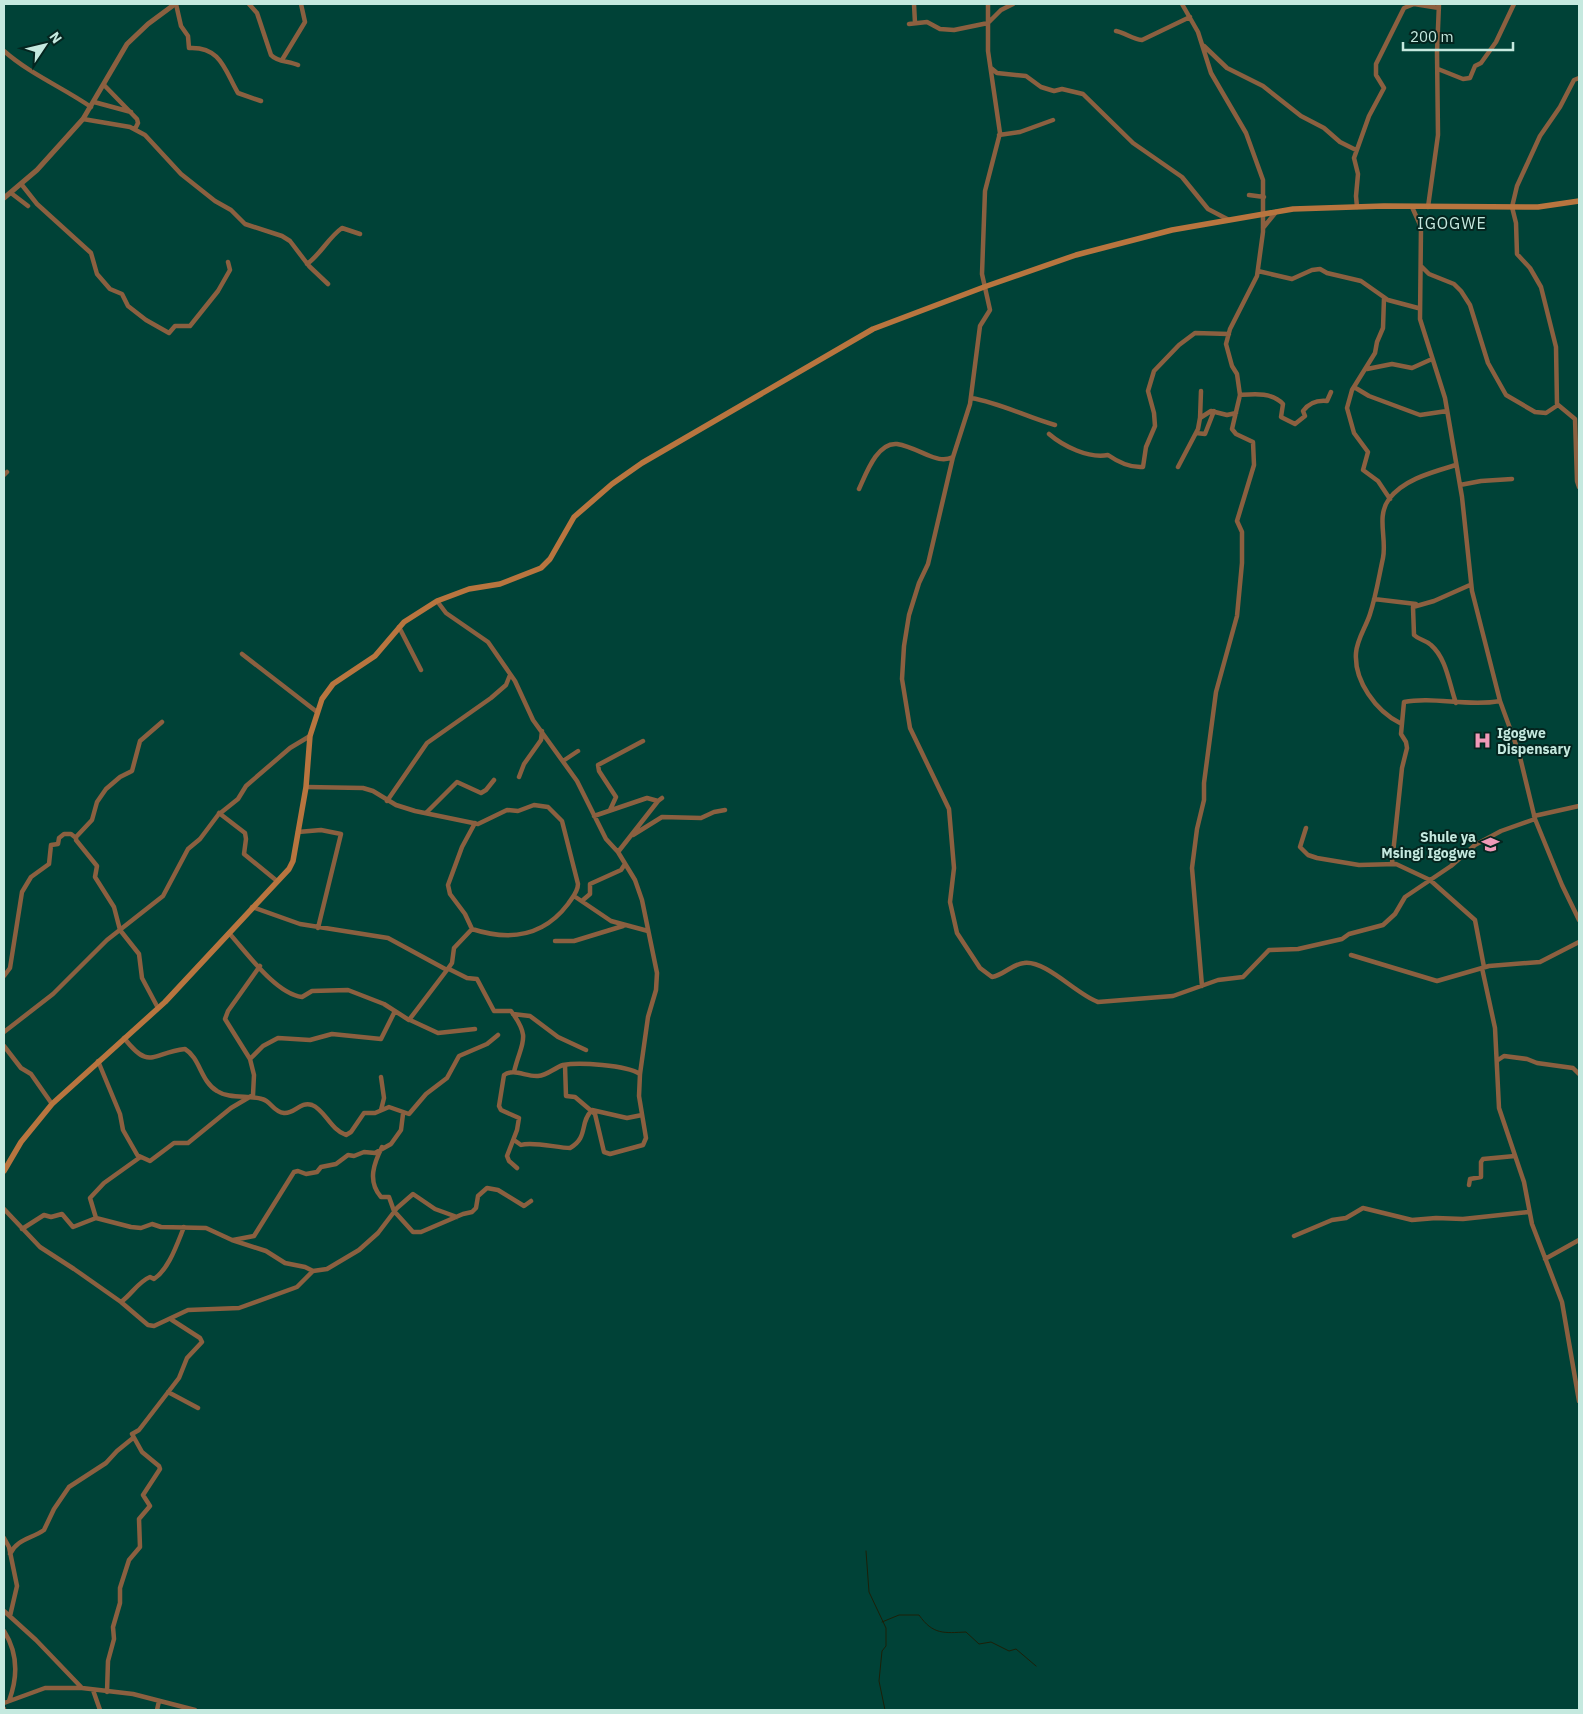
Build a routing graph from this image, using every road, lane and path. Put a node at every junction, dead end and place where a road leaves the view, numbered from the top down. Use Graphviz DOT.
graph roads {
  1 [pos="175,4"];
  2 [pos="249,4"];
  3 [pos="300,4"];
  4 [pos="914,4"];
  5 [pos="988,4"];
  6 [pos="1013,4"];
  7 [pos="1182,4"];
  8 [pos="1514,4"];
  9 [pos="1439,6"];
  10 [pos="1190,17"];
  11 [pos="988,23"];
  12 [pos="1116,32"];
  13 [pos="1202,44"];
  14 [pos="4,51"];
  15 [pos="282,60"];
  16 [pos="298,65"];
  17 [pos="990,67"];
  18 [pos="1438,69"];
  19 [pos="1579,78"];
  20 [pos="104,85"];
  21 [pos="261,101"];
  22 [pos="94,102"];
  23 [pos="91,107"];
  24 [pos="132,112"];
  25 [pos="83,119"];
  26 [pos="1053,120"];
  27 [pos="135,129"];
  28 [pos="999,135"];
  29 [pos="1356,150"];
  30 [pos="22,185"];
  31 [pos="11,193"];
  32 [pos="1249,195"];
  33 [pos="1264,197"];
  34 [pos="4,198"];
  35 [pos="1579,201"];
  36 [pos="28,206"];
  37 [pos="1357,207"];
  38 [pos="1412,207"];
  39 [pos="1428,207"];
  40 [pos="1512,207"];
  41 [pos="1276,212"];
  42 [pos="1263,214"];
  43 [pos="1230,221"];
  44 [pos="1263,228"];
  45 [pos="360,234"];
  46 [pos="228,262"];
  47 [pos="307,264"];
  48 [pos="1422,267"];
  49 [pos="1258,271"];
  50 [pos="328,284"];
  51 [pos="984,287"];
  52 [pos="1384,298"];
  53 [pos="1418,308"];
  54 [pos="1228,334"];
  55 [pos="1432,359"];
  56 [pos="1367,369"];
  57 [pos="1354,387"];
  58 [pos="1201,391"];
  59 [pos="1331,392"];
  60 [pos="1240,395"];
  61 [pos="971,398"];
  62 [pos="1558,405"];
  63 [pos="1214,411"];
  64 [pos="1447,411"];
  65 [pos="1236,413"];
  66 [pos="1579,413"];
  67 [pos="1572,414"];
  68 [pos="1200,419"];
  69 [pos="1055,425"];
  70 [pos="1049,434"];
  71 [pos="1196,434"];
  72 [pos="952,458"];
  73 [pos="1456,466"];
  74 [pos="1178,467"];
  75 [pos="1512,479"];
  76 [pos="1460,485"];
  77 [pos="1579,487"];
  78 [pos="859,488"];
  79 [pos="1390,499"];
  80 [pos="1470,586"];
  81 [pos="447,598"];
  82 [pos="1374,599"];
  83 [pos="438,601"];
  84 [pos="1416,604"];
  85 [pos="444,610"];
  86 [pos="399,627"];
  87 [pos="242,654"];
  88 [pos="421,670"];
  89 [pos="510,675"];
  90 [pos="1500,701"];
  91 [pos="1456,703"];
  92 [pos="317,712"];
  93 [pos="162,722"];
  94 [pos="1400,723"];
  95 [pos="541,730"];
  96 [pos="310,736"];
  97 [pos="643,741"];
  98 [pos="578,752"];
  99 [pos="563,761"];
  100 [pos="519,777"];
  101 [pos="494,780"];
  102 [pos="306,787"];
  103 [pos="387,800"];
  104 [pos="1579,806"];
  105 [pos="610,810"];
  106 [pos="725,810"];
  107 [pos="219,813"];
  108 [pos="426,813"];
  109 [pos="594,816"];
  110 [pos="1534,818"];
  111 [pos="475,824"];
  112 [pos="1306,828"];
  113 [pos="298,832"];
  114 [pos="633,835"];
  115 [pos="76,838"];
  116 [pos="618,852"];
  117 [pos="1392,863"];
  118 [pos="625,864"];
  119 [pos="277,880"];
  120 [pos="1430,880"];
  121 [pos="574,896"];
  122 [pos="583,900"];
  123 [pos="252,907"];
  124 [pos="1579,920"];
  125 [pos="624,925"];
  126 [pos="318,928"];
  127 [pos="472,929"];
  128 [pos="120,930"];
  129 [pos="648,932"];
  130 [pos="229,933"];
  131 [pos="555,941"];
  132 [pos="1579,942"];
  133 [pos="1351,955"];
  134 [pos="260,966"];
  135 [pos="1483,968"];
  136 [pos="448,969"];
  137 [pos="4,976"];
  138 [pos="1202,986"];
  139 [pos="158,1008"];
  140 [pos="395,1011"];
  141 [pos="513,1014"];
  142 [pos="410,1020"];
  143 [pos="475,1029"];
  144 [pos="4,1032"];
  145 [pos="498,1035"];
  146 [pos="124,1038"];
  147 [pos="4,1046"];
  148 [pos="586,1050"];
  149 [pos="250,1060"];
  150 [pos="1498,1060"];
  151 [pos="98,1061"];
  152 [pos="565,1065"];
  153 [pos="514,1072"];
  154 [pos="640,1074"];
  155 [pos="1579,1074"];
  156 [pos="381,1077"];
  157 [pos="250,1096"];
  158 [pos="52,1104"];
  159 [pos="381,1110"];
  160 [pos="592,1110"];
  161 [pos="403,1114"];
  162 [pos="642,1115"];
  163 [pos="514,1140"];
  164 [pos="382,1147"];
  165 [pos="139,1156"];
  166 [pos="1515,1156"];
  167 [pos="517,1168"];
  168 [pos="4,1171"];
  169 [pos="1469,1184"];
  170 [pos="531,1201"];
  171 [pos="4,1209"];
  172 [pos="394,1211"];
  173 [pos="1528,1212"];
  174 [pos="458,1217"];
  175 [pos="96,1218"];
  176 [pos="184,1227"];
  177 [pos="22,1229"];
  178 [pos="1294,1236"];
  179 [pos="232,1240"];
  180 [pos="1579,1240"];
  181 [pos="1545,1259"];
  182 [pos="313,1271"];
  183 [pos="121,1302"];
  184 [pos="172,1320"];
  185 [pos="168,1392"];
  186 [pos="1579,1401"];
  187 [pos="198,1408"];
  188 [pos="133,1438"];
  189 [pos="4,1538"];
  190 [pos="10,1554"];
  191 [pos="4,1611"];
  192 [pos="10,1616"];
  193 [pos="4,1631"];
  194 [pos="82,1688"];
  195 [pos="93,1690"];
  196 [pos="107,1692"];
  197 [pos="9,1700"];
  198 [pos="159,1701"];
  199 [pos="4,1703"];
  200 [pos="100,1710"];
  201 [pos="156,1710"];
  202 [pos="196,1710"];
  1 -- 20 [label="street"];
  1 -- 21 [label="street"];
  2 -- 15 [label="street"];
  3 -- 15 [label="street"];
  4 -- 11 [label="street"];
  5 -- 11 [label="street"];
  6 -- 11 [label="street"];
  7 -- 10 [label="street"];
  8 -- 18 [label="street"];
  9 -- 18 [label="street"];
  9 -- 29 [label="street"];
  10 -- 12 [label="street"];
  10 -- 13 [label="street"];
  11 -- 17 [label="street"];
  13 -- 29 [label="street"];
  13 -- 33 [label="street"];
  14 -- 23 [label="street"];
  15 -- 16 [label="street"];
  17 -- 28 [label="street"];
  17 -- 43 [label="street"];
  18 -- 39 [label="street"];
  19 -- 40 [label="street"];
  20 -- 22 [label="street"];
  20 -- 24 [label="street"];
  22 -- 23 [label="street"];
  22 -- 24 [label="street"];
  23 -- 25 [label="street"];
  24 -- 27 [label="street"];
  25 -- 27 [label="street"];
  25 -- 30 [label="street"];
  26 -- 28 [label="street"];
  27 -- 47 [label="street"];
  28 -- 51 [label="street"];
  29 -- 37 [label="street"];
  30 -- 31 [label="street"];
  30 -- 46 [label="street"];
  31 -- 34 [label="street"];
  31 -- 36 [label="street"];
  32 -- 33 [label="street"];
  33 -- 42 [label="street"];
  35 -- 40 [label="main road"];
  37 -- 38 [label="main road"];
  37 -- 41 [label="main road"];
  38 -- 39 [label="main road"];
  38 -- 48 [label="street"];
  39 -- 40 [label="main road"];
  40 -- 62 [label="street"];
  41 -- 42 [label="main road"];
  41 -- 44 [label="street"];
  42 -- 43 [label="main road"];
  42 -- 44 [label="street"];
  43 -- 51 [label="main road"];
  44 -- 49 [label="street"];
  45 -- 47 [label="street"];
  47 -- 50 [label="street"];
  48 -- 53 [label="street"];
  48 -- 62 [label="street"];
  49 -- 52 [label="street"];
  49 -- 54 [label="street"];
  51 -- 61 [label="street"];
  51 -- 81 [label="main road"];
  52 -- 53 [label="street"];
  52 -- 56 [label="street"];
  53 -- 55 [label="street"];
  54 -- 60 [label="street"];
  54 -- 70 [label="street"];
  55 -- 56 [label="street"];
  55 -- 64 [label="street"];
  56 -- 57 [label="street"];
  57 -- 64 [label="street"];
  57 -- 79 [label="street"];
  58 -- 68 [label="street"];
  59 -- 60 [label="street"];
  60 -- 65 [label="street"];
  61 -- 69 [label="street"];
  61 -- 72 [label="street"];
  62 -- 67 [label="street"];
  63 -- 65 [label="street"];
  63 -- 68 [label="street"];
  63 -- 71 [label="street"];
  64 -- 73 [label="street"];
  65 -- 138 [label="street"];
  66 -- 67 [label="street"];
  67 -- 77 [label="street"];
  68 -- 71 [label="street"];
  71 -- 74 [label="street"];
  72 -- 78 [label="street"];
  72 -- 138 [label="street"];
  73 -- 76 [label="street"];
  73 -- 79 [label="street"];
  75 -- 76 [label="street"];
  76 -- 80 [label="street"];
  79 -- 82 [label="street"];
  80 -- 84 [label="street"];
  80 -- 90 [label="street"];
  81 -- 83 [label="main road"];
  81 -- 85 [label="street"];
  82 -- 84 [label="street"];
  82 -- 94 [label="street"];
  83 -- 85 [label="street"];
  83 -- 86 [label="main road"];
  84 -- 91 [label="street"];
  85 -- 89 [label="street"];
  86 -- 88 [label="street"];
  86 -- 92 [label="main road"];
  87 -- 92 [label="street"];
  89 -- 95 [label="street"];
  89 -- 103 [label="street"];
  90 -- 91 [label="street"];
  90 -- 110 [label="street"];
  91 -- 94 [label="street"];
  92 -- 96 [label="main road"];
  93 -- 115 [label="street"];
  94 -- 117 [label="street"];
  95 -- 99 [label="street"];
  95 -- 100 [label="street"];
  96 -- 102 [label="main road"];
  96 -- 107 [label="street"];
  97 -- 105 [label="street"];
  98 -- 99 [label="street"];
  99 -- 109 [label="street"];
  101 -- 108 [label="street"];
  102 -- 103 [label="street"];
  102 -- 113 [label="main road"];
  103 -- 108 [label="street"];
  104 -- 110 [label="street"];
  105 -- 109 [label="street"];
  105 -- 114 [label="street"];
  106 -- 114 [label="street"];
  107 -- 119 [label="street"];
  107 -- 128 [label="street"];
  108 -- 111 [label="street"];
  109 -- 116 [label="street"];
  110 -- 120 [label="street"];
  110 -- 124 [label="street"];
  111 -- 121 [label="street"];
  111 -- 127 [label="street"];
  112 -- 117 [label="street"];
  113 -- 119 [label="main road"];
  113 -- 126 [label="street"];
  114 -- 116 [label="street"];
  115 -- 128 [label="street"];
  115 -- 137 [label="street"];
  116 -- 118 [label="street"];
  117 -- 120 [label="street"];
  118 -- 122 [label="street"];
  118 -- 129 [label="street"];
  119 -- 123 [label="main road"];
  120 -- 135 [label="street"];
  120 -- 138 [label="street"];
  121 -- 122 [label="street"];
  121 -- 127 [label="street"];
  122 -- 125 [label="street"];
  123 -- 126 [label="street"];
  123 -- 130 [label="main road"];
  125 -- 129 [label="street"];
  125 -- 131 [label="street"];
  126 -- 136 [label="street"];
  127 -- 136 [label="street"];
  128 -- 139 [label="street"];
  128 -- 144 [label="street"];
  129 -- 154 [label="street"];
  130 -- 134 [label="street"];
  130 -- 139 [label="main road"];
  132 -- 135 [label="street"];
  133 -- 135 [label="street"];
  134 -- 140 [label="street"];
  134 -- 149 [label="street"];
  135 -- 150 [label="street"];
  136 -- 141 [label="street"];
  136 -- 142 [label="street"];
  139 -- 146 [label="main road"];
  140 -- 142 [label="street"];
  140 -- 149 [label="street"];
  141 -- 148 [label="street"];
  141 -- 153 [label="street"];
  142 -- 143 [label="street"];
  145 -- 161 [label="street"];
  146 -- 151 [label="main road"];
  146 -- 157 [label="street"];
  147 -- 158 [label="street"];
  149 -- 157 [label="street"];
  150 -- 155 [label="street"];
  150 -- 166 [label="street"];
  151 -- 158 [label="main road"];
  151 -- 165 [label="street"];
  152 -- 153 [label="street"];
  152 -- 154 [label="street"];
  152 -- 160 [label="street"];
  153 -- 163 [label="street"];
  154 -- 162 [label="street"];
  156 -- 159 [label="street"];
  157 -- 159 [label="street"];
  157 -- 165 [label="street"];
  158 -- 168 [label="main road"];
  159 -- 161 [label="street"];
  160 -- 162 [label="street"];
  160 -- 162 [label="street"];
  160 -- 163 [label="street"];
  161 -- 164 [label="street"];
  163 -- 167 [label="street"];
  164 -- 172 [label="street"];
  164 -- 179 [label="street"];
  165 -- 175 [label="street"];
  166 -- 169 [label="street"];
  166 -- 173 [label="street"];
  170 -- 174 [label="street"];
  171 -- 177 [label="street"];
  172 -- 174 [label="street"];
  172 -- 174 [label="street"];
  172 -- 182 [label="street"];
  173 -- 178 [label="street"];
  173 -- 181 [label="street"];
  175 -- 176 [label="street"];
  175 -- 177 [label="street"];
  176 -- 179 [label="street"];
  176 -- 183 [label="street"];
  177 -- 183 [label="street"];
  179 -- 182 [label="street"];
  180 -- 181 [label="street"];
  181 -- 186 [label="street"];
  182 -- 184 [label="street"];
  183 -- 184 [label="street"];
  184 -- 185 [label="street"];
  185 -- 187 [label="street"];
  185 -- 188 [label="street"];
  188 -- 190 [label="street"];
  188 -- 196 [label="street"];
  189 -- 190 [label="street"];
  190 -- 192 [label="street"];
  191 -- 192 [label="street"];
  192 -- 194 [label="street"];
  193 -- 197 [label="street"];
  194 -- 195 [label="street"];
  194 -- 197 [label="street"];
  195 -- 196 [label="street"];
  195 -- 200 [label="street"];
  196 -- 198 [label="street"];
  197 -- 199 [label="street"];
  198 -- 201 [label="street"];
  198 -- 202 [label="street"];
}
